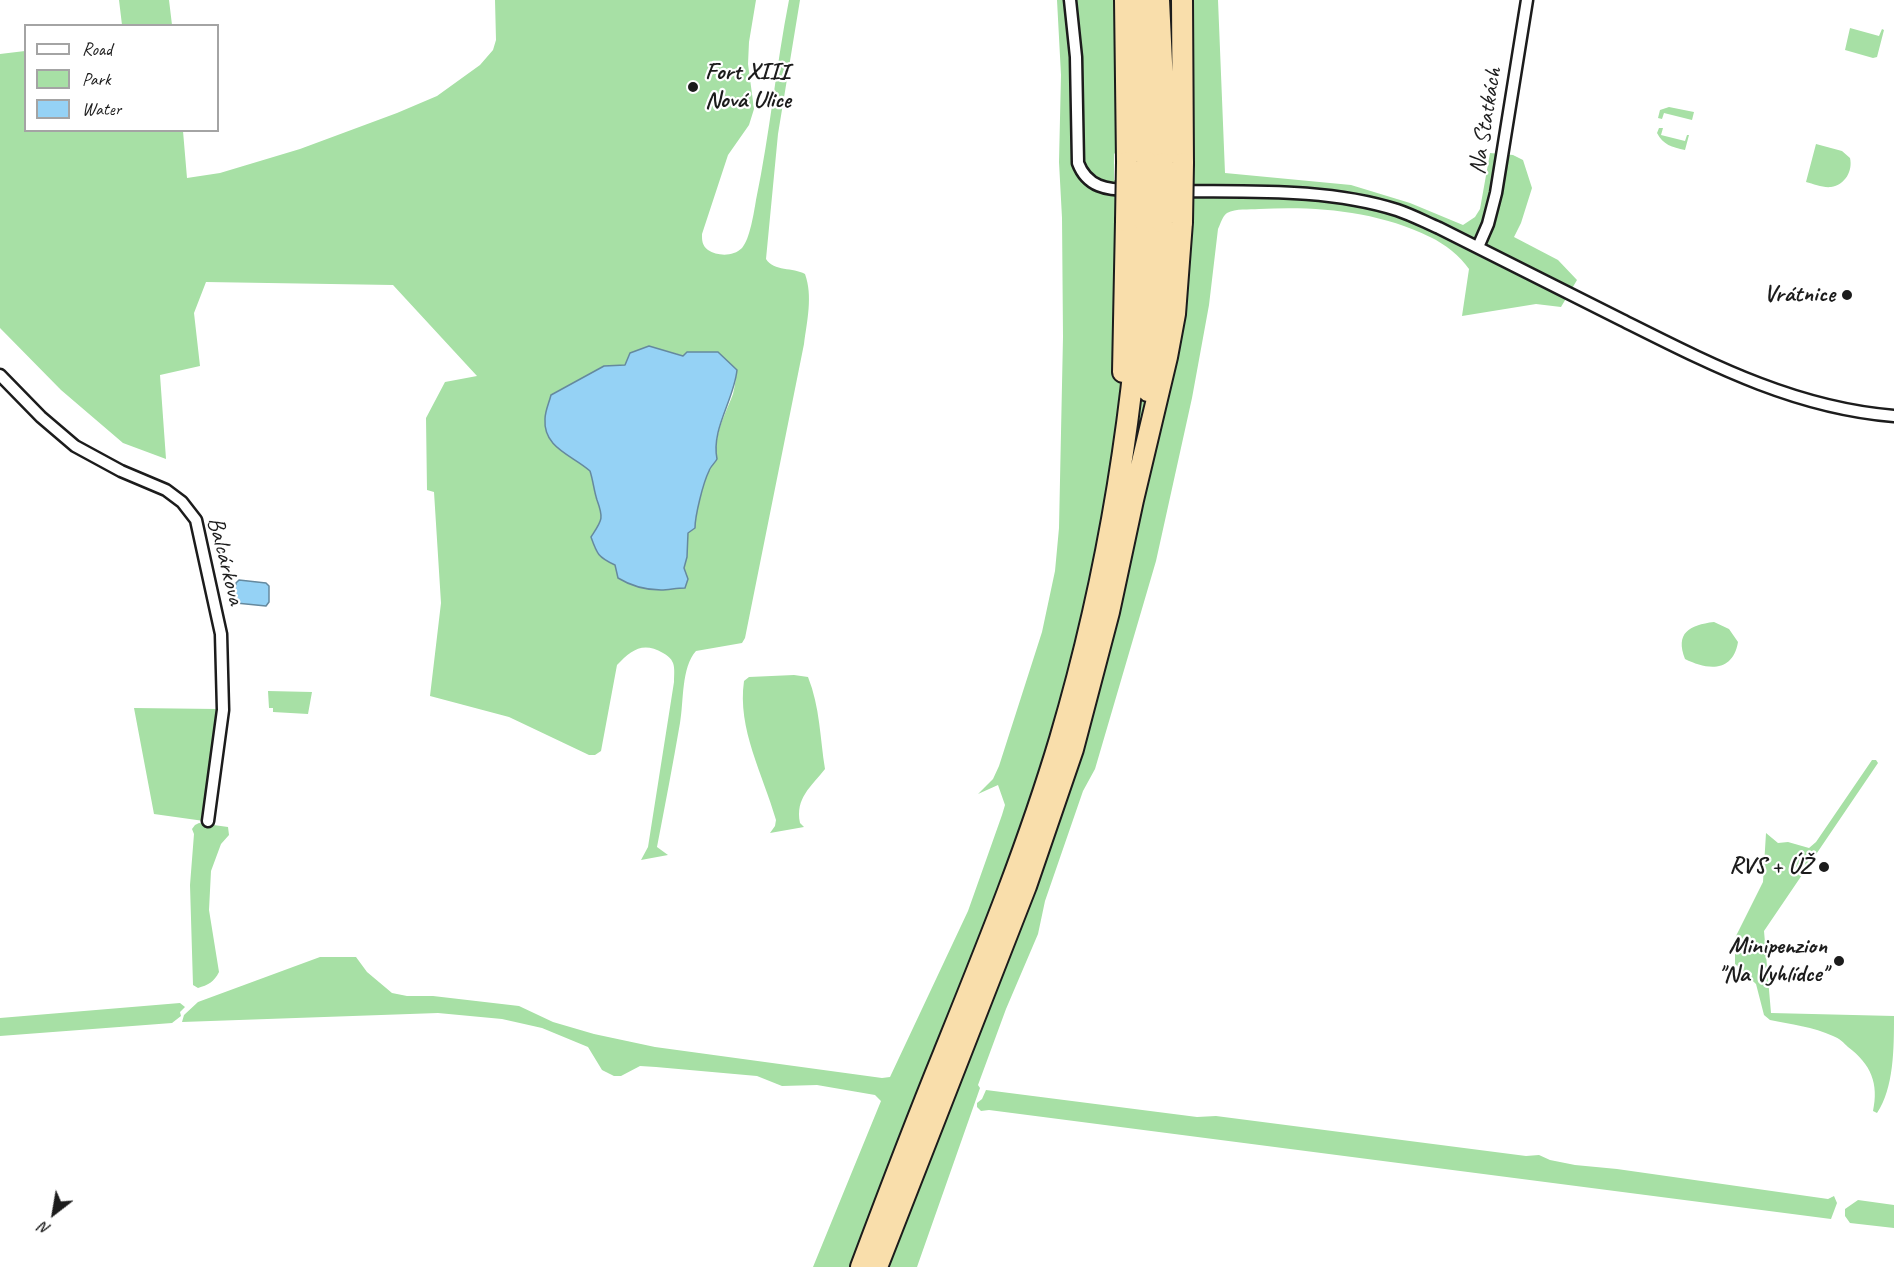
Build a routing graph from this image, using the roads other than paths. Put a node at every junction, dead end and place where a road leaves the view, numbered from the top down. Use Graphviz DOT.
graph roads {
  1 [pos="1070,0"];
  2 [pos="1120,0"];
  3 [pos="1125,0"];
  4 [pos="1142,0"];
  5 [pos="1159,0"];
  6 [pos="1177,0"];
  7 [pos="1182,0"];
  8 [pos="1527,0"];
  9 [pos="1182,60"];
  10 [pos="1126,68"];
  11 [pos="1146,162"];
  12 [pos="1154,222"];
  13 [pos="1478,247"];
  14 [pos="0,375"];
  15 [pos="1894,416"];
  16 [pos="208,821"];
  17 [pos="861,1267"];
  18 [pos="877,1267"];
  1 -- 13 [label="street"];
  2 -- 10 [label="highway"];
  3 -- 10 [label="highway"];
  4 -- 11 [label="highway"];
  5 -- 11 [label="highway"];
  6 -- 9 [label="highway"];
  7 -- 9 [label="highway"];
  8 -- 13 [label="street, Na Statkách"];
  9 -- 12 [label="highway, bridge"];
  10 -- 11 [label="highway"];
  11 -- 12 [label="highway, bridge"];
  12 -- 17 [label="highway"];
  12 -- 18 [label="highway"];
  13 -- 15 [label="street"];
  14 -- 16 [label="street, Balcárkova"];
}
